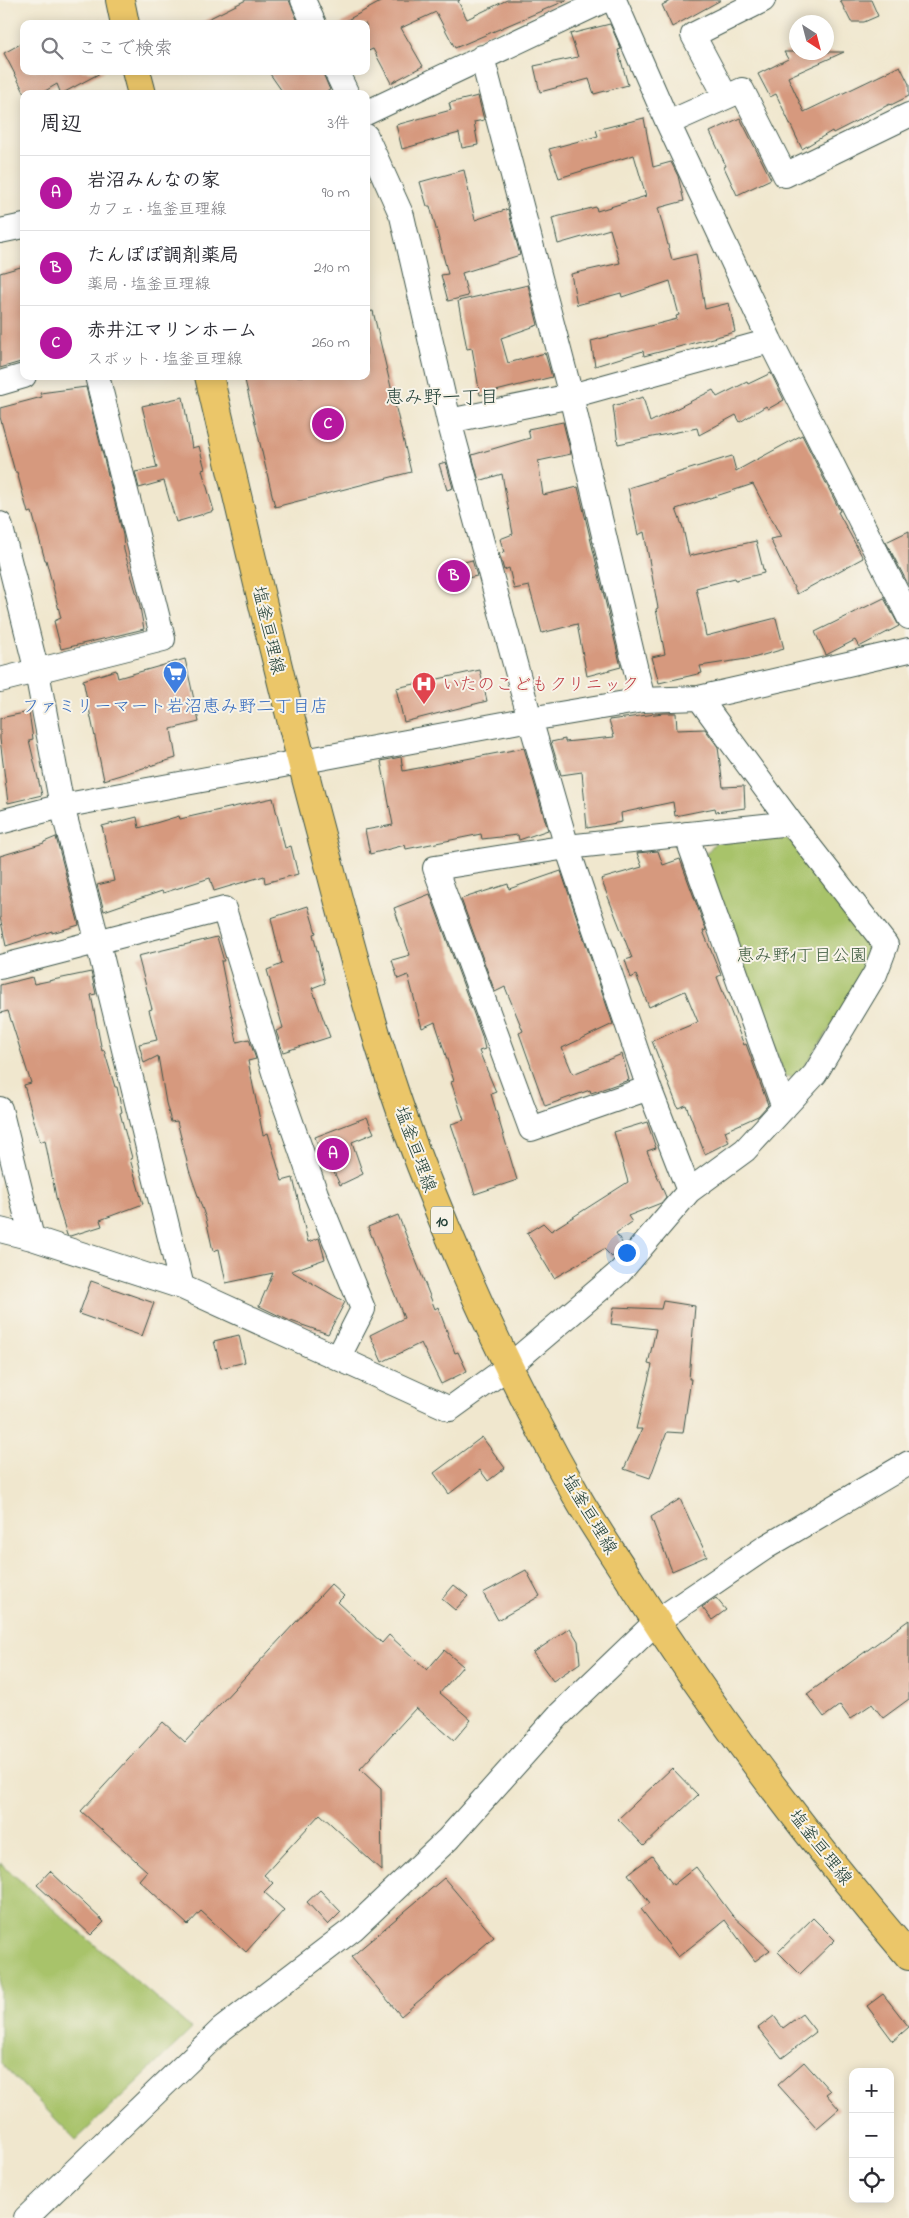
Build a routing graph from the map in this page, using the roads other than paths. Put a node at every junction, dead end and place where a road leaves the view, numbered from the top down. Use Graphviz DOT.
graph roads {
  1 [pos="120,0"];
  2 [pos="606,0"];
  3 [pos="614,0"];
  4 [pos="763,0"];
  5 [pos="124,20"];
  6 [pos="482,57"];
  7 [pos="137,75"];
  8 [pos="338,75"];
  9 [pos="141,90"];
  10 [pos="345,90"];
  11 [pos="726,97"];
  12 [pos="370,111"];
  13 [pos="909,115"];
  14 [pos="668,123"];
  15 [pos="370,145"];
  16 [pos="20,227"];
  17 [pos="0,231"];
  18 [pos="770,341"];
  19 [pos="20,377"];
  20 [pos="98,380"];
  21 [pos="210,380"];
  22 [pos="0,383"];
  23 [pos="571,396"];
  24 [pos="449,421"];
  25 [pos="0,524"];
  26 [pos="909,617"];
  27 [pos="909,650"];
  28 [pos="37,672"];
  29 [pos="0,680"];
  30 [pos="699,698"];
  31 [pos="643,700"];
  32 [pos="530,719"];
  33 [pos="301,762"];
  34 [pos="62,806"];
  35 [pos="0,822"];
  36 [pos="791,823"];
  37 [pos="686,834"];
  38 [pos="567,847"];
  39 [pos="98,943"];
  40 [pos="0,967"];
  41 [pos="649,1088"];
  42 [pos="0,1108"];
  43 [pos="784,1108"];
  44 [pos="689,1191"];
  45 [pos="0,1230"];
  46 [pos="32,1238"];
  47 [pos="182,1287"];
  48 [pos="338,1358"];
  49 [pos="508,1367"];
  50 [pos="909,1463"];
  51 [pos="656,1622"];
  52 [pos="909,1956"];
  53 [pos="26,2218"];
  1 -- 5 [label="main road"];
  2 -- 6 [label="street"];
  3 -- 14 [label="street"];
  4 -- 11 [label="street"];
  6 -- 12 [label="street"];
  6 -- 23 [label="street"];
  7 -- 9 [label="main road"];
  8 -- 10 [label="street"];
  11 -- 13 [label="street"];
  11 -- 14 [label="street"];
  14 -- 18 [label="street"];
  15 -- 24 [label="street"];
  16 -- 17 [label="street"];
  18 -- 23 [label="street"];
  18 -- 26 [label="street"];
  19 -- 22 [label="street"];
  20 -- 28 [label="street"];
  21 -- 33 [label="main road, 塩釜亘理線 / 10"];
  23 -- 24 [label="street"];
  23 -- 31 [label="street"];
  24 -- 32 [label="street"];
  25 -- 28 [label="street"];
  27 -- 30 [label="street"];
  28 -- 29 [label="street"];
  28 -- 34 [label="street"];
  30 -- 31 [label="street"];
  30 -- 36 [label="street"];
  31 -- 32 [label="street"];
  32 -- 33 [label="street"];
  32 -- 38 [label="street"];
  33 -- 34 [label="street"];
  33 -- 49 [label="main road, 塩釜亘理線 / 10"];
  34 -- 35 [label="street"];
  34 -- 39 [label="street"];
  36 -- 37 [label="street"];
  36 -- 43 [label="street"];
  37 -- 38 [label="street"];
  37 -- 43 [label="street"];
  38 -- 41 [label="street"];
  38 -- 41 [label="street"];
  39 -- 40 [label="street"];
  39 -- 47 [label="street"];
  39 -- 48 [label="street"];
  41 -- 44 [label="street"];
  42 -- 46 [label="street"];
  43 -- 44 [label="street"];
  44 -- 49 [label="street"];
  45 -- 46 [label="street"];
  46 -- 47 [label="street"];
  47 -- 48 [label="street"];
  48 -- 49 [label="street"];
  49 -- 51 [label="main road, 塩釜亘理線 / 10"];
  50 -- 51 [label="street"];
  51 -- 52 [label="main road, 塩釜亘理線 / 10"];
  51 -- 53 [label="street"];
}
